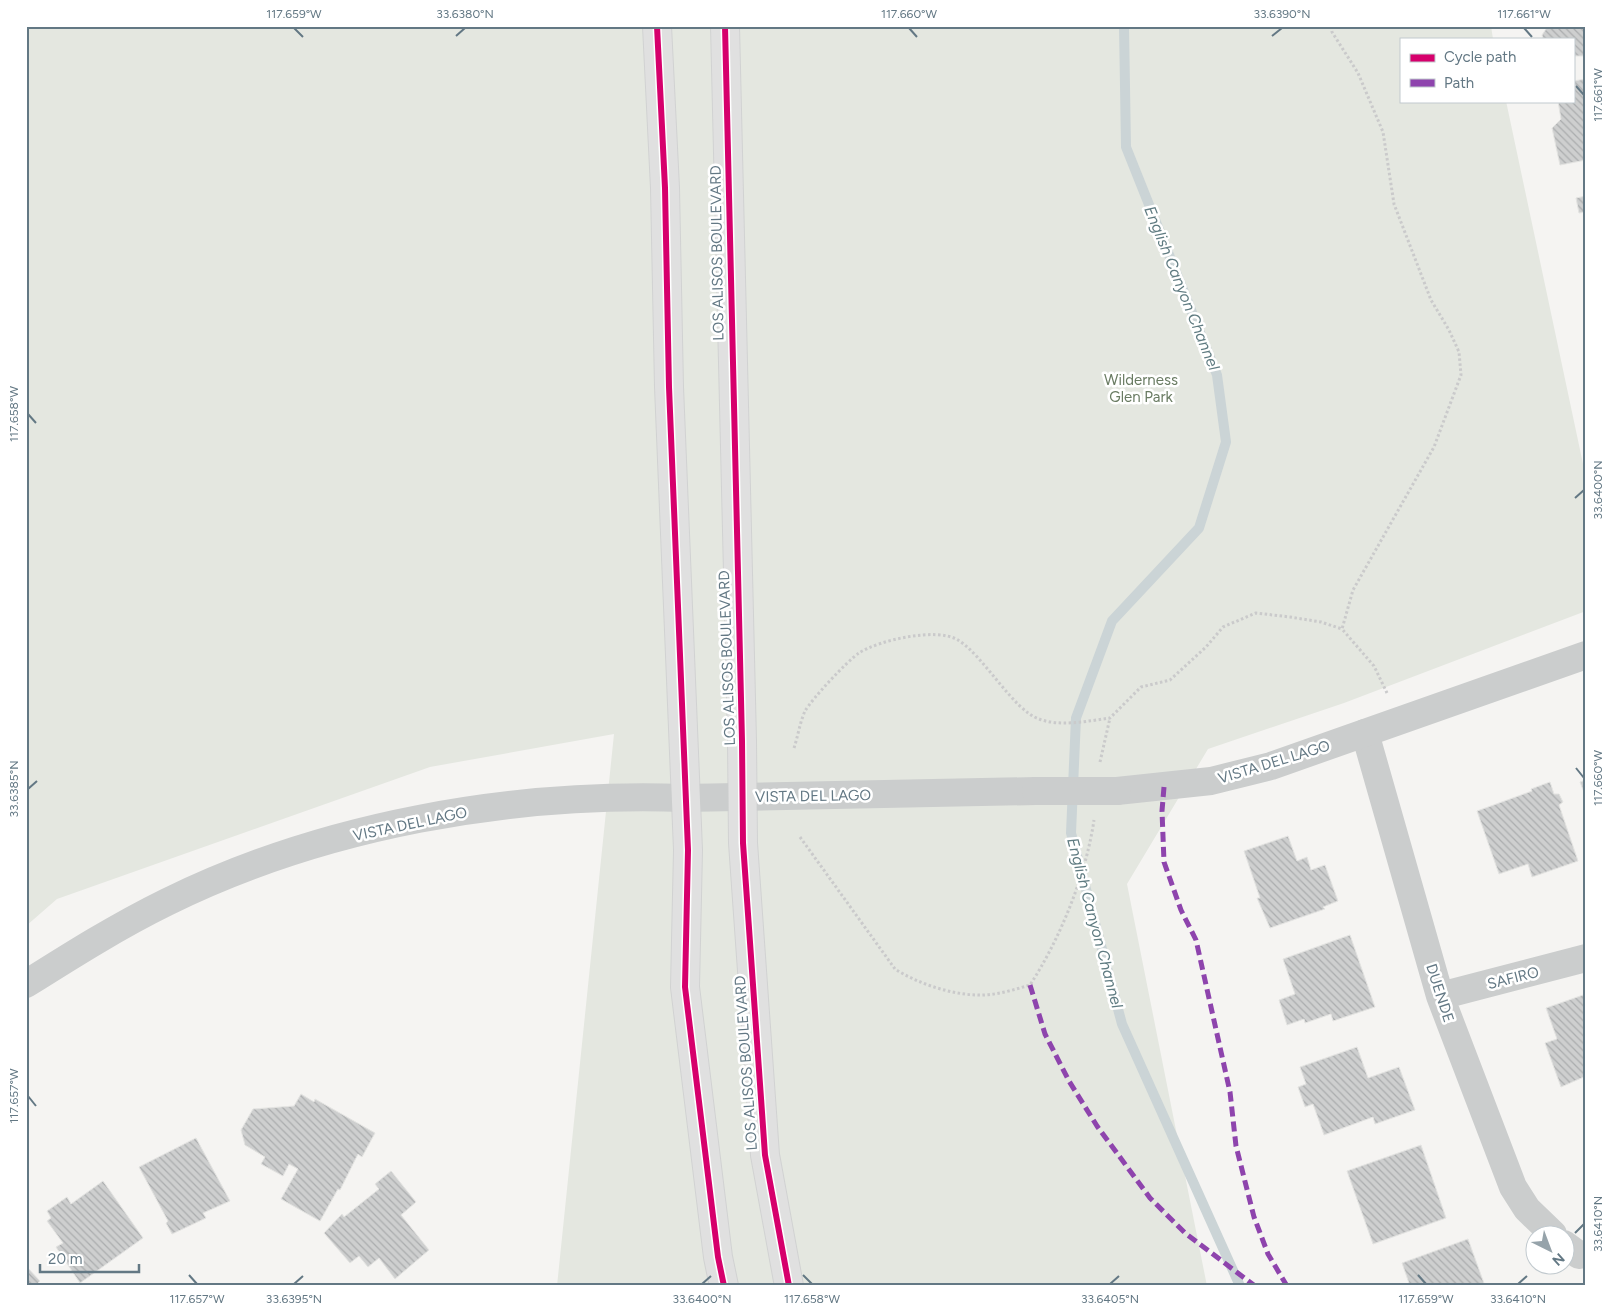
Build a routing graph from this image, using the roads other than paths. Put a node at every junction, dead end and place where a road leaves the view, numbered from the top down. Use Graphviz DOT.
graph roads {
  1 [pos="658,26"];
  2 [pos="725,26"];
  3 [pos="1586,655"];
  4 [pos="1365,733"];
  5 [pos="743,797"];
  6 [pos="684,798"];
  7 [pos="1586,958"];
  8 [pos="26,984"];
  9 [pos="1440,996"];
  10 [pos="1543,1224"];
  11 [pos="724,1286"];
  12 [pos="789,1286"];
  1 -- 6 [label="main road"];
  2 -- 5 [label="main road, LOS ALISOS BOULEVARD"];
  3 -- 4 [label="street, VISTA DEL LAGO"];
  4 -- 5 [label="street, VISTA DEL LAGO, bridge"];
  4 -- 9 [label="street, DUENDE"];
  5 -- 6 [label="street, VISTA DEL LAGO"];
  5 -- 12 [label="main road, LOS ALISOS BOULEVARD"];
  6 -- 8 [label="street, VISTA DEL LAGO"];
  6 -- 11 [label="main road"];
  7 -- 9 [label="street, SAFIRO"];
  9 -- 10 [label="street, DUENDE"];
}
